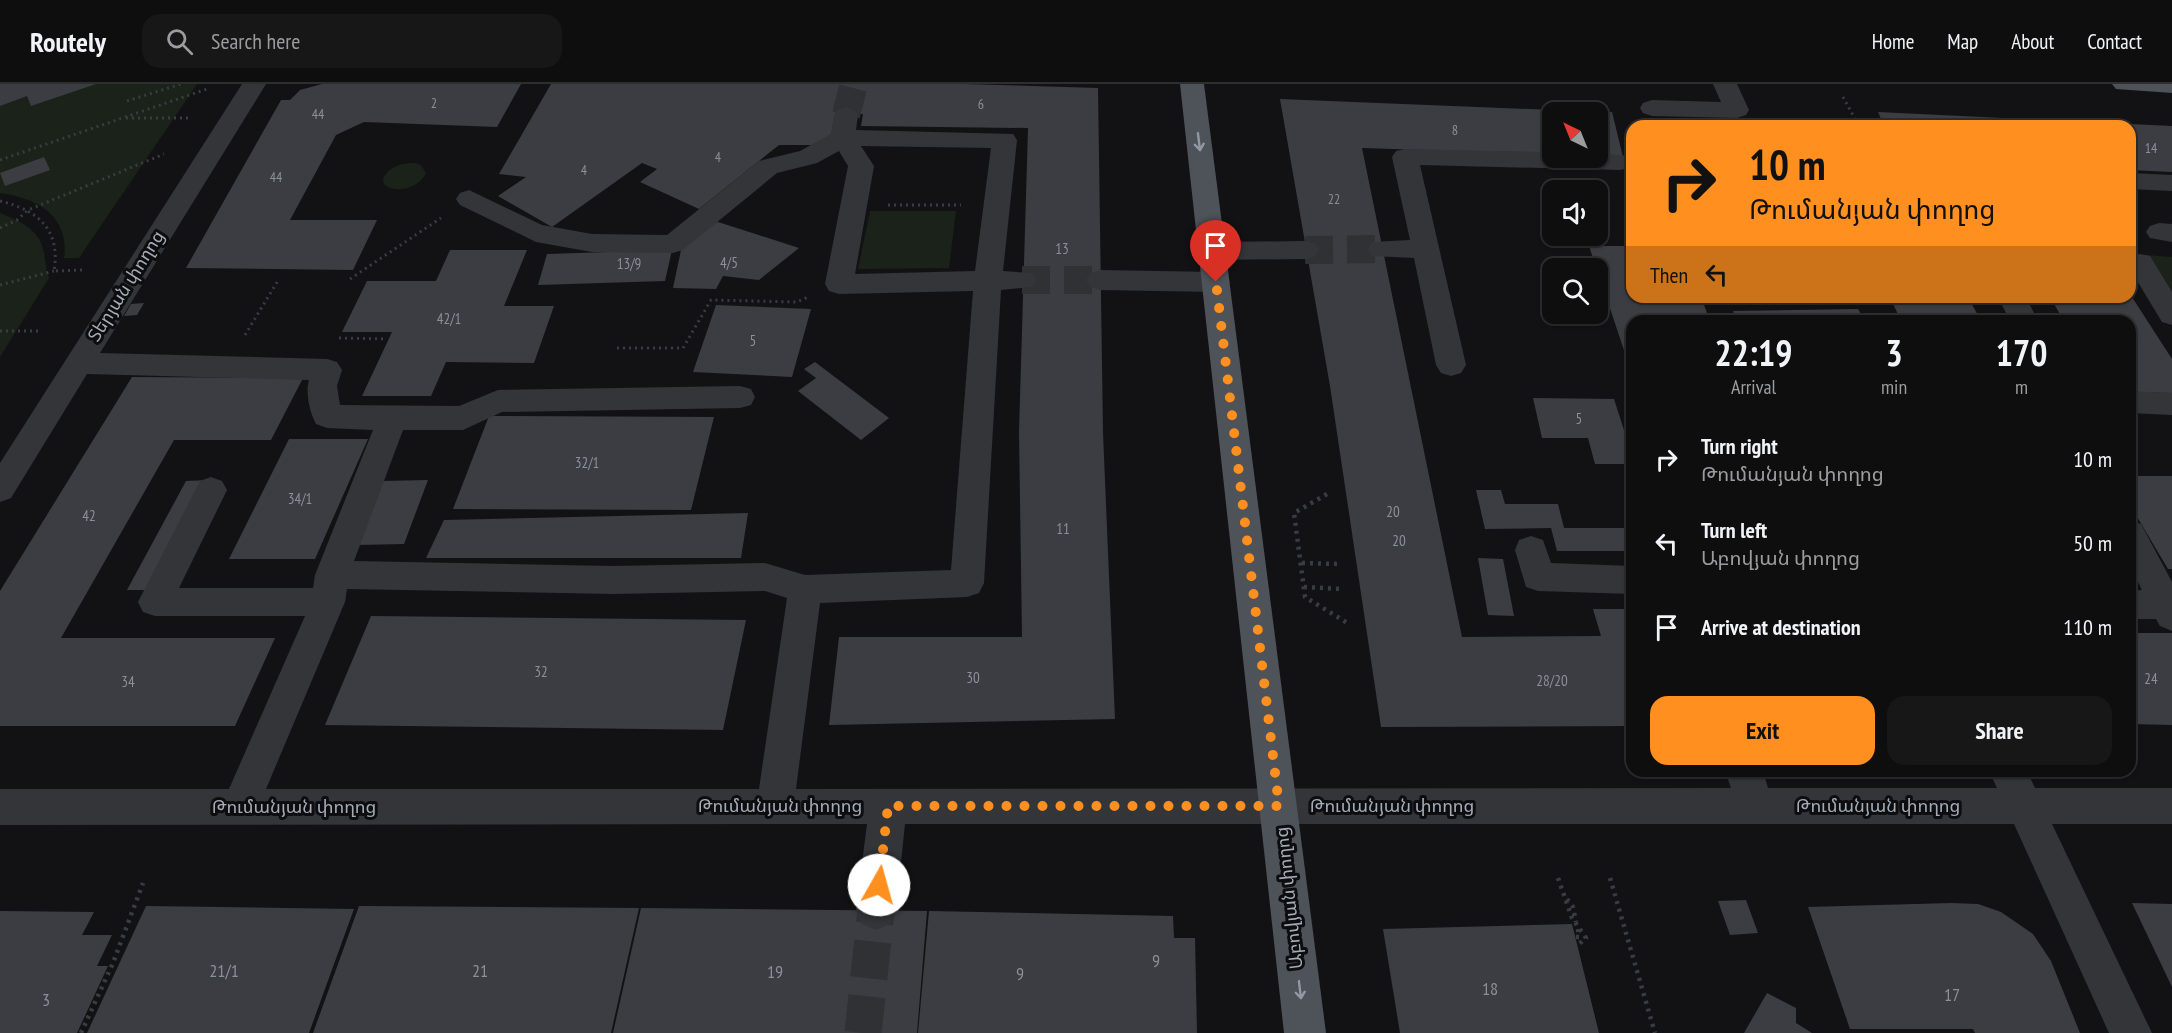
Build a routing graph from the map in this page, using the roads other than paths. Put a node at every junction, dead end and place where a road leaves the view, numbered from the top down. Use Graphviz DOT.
graph roads {
  1 [pos="254,84"];
  2 [pos="1192,84"];
  3 [pos="1725,84"];
  4 [pos="2124,84"];
  5 [pos="2172,86"];
  6 [pos="1652,108"];
  7 [pos="845,127"];
  8 [pos="1620,162"];
  9 [pos="2136,181"];
  10 [pos="2172,183"];
  11 [pos="469,199"];
  12 [pos="1382,249"];
  13 [pos="1425,249"];
  14 [pos="1305,250"];
  15 [pos="1212,251"];
  16 [pos="2140,263"];
  17 [pos="1022,280"];
  18 [pos="1100,280"];
  19 [pos="988,282"];
  20 [pos="1216,282"];
  21 [pos="2172,315"];
  22 [pos="77,363"];
  23 [pos="1451,365"];
  24 [pos="740,396"];
  25 [pos="2136,402"];
  26 [pos="2172,405"];
  27 [pos="392,419"];
  28 [pos="0,489"];
  29 [pos="211,490"];
  30 [pos="2136,544"];
  31 [pos="1531,550"];
  32 [pos="1626,580"];
  33 [pos="330,589"];
  34 [pos="805,589"];
  35 [pos="2136,605"];
  36 [pos="2170,608"];
  37 [pos="1746,777"];
  38 [pos="2011,777"];
  39 [pos="775,806"];
  40 [pos="888,806"];
  41 [pos="1279,806"];
  42 [pos="1755,806"];
  43 [pos="2025,806"];
  44 [pos="2172,806"];
  45 [pos="0,807"];
  46 [pos="240,807"];
  47 [pos="876,910"];
  48 [pos="1305,1033"];
  49 [pos="2131,1033"];
  1 -- 22 [label="street, Տերյան փողոց"];
  2 -- 15 [label="main road, Աբովյան փողոց, one-way"];
  3 -- 6 [label="street"];
  4 -- 5 [label="main road"];
  7 -- 11 [label="street"];
  7 -- 19 [label="street"];
  7 -- 19 [label="street"];
  8 -- 13 [label="street"];
  9 -- 10 [label="street"];
  12 -- 13 [label="street"];
  13 -- 23 [label="street"];
  14 -- 15 [label="street"];
  15 -- 20 [label="main road, Աբովյան փողոց"];
  16 -- 21 [label="street"];
  17 -- 19 [label="street"];
  18 -- 20 [label="street"];
  19 -- 34 [label="street"];
  20 -- 41 [label="main road, Աբովյան փողոց"];
  22 -- 27 [label="street"];
  22 -- 28 [label="street, Տերյան փողոց"];
  24 -- 27 [label="street"];
  25 -- 26 [label="street"];
  27 -- 33 [label="street"];
  29 -- 33 [label="street"];
  30 -- 36 [label="street"];
  31 -- 32 [label="street"];
  33 -- 34 [label="street"];
  33 -- 46 [label="street"];
  34 -- 39 [label="street"];
  35 -- 36 [label="street"];
  37 -- 42 [label="street"];
  38 -- 43 [label="street"];
  39 -- 40 [label="street, Թումանյան փողոց"];
  39 -- 46 [label="street, Թումանյան փողոց"];
  40 -- 41 [label="street, Թումանյան փողոց"];
  40 -- 47 [label="street"];
  41 -- 42 [label="street, Թումանյան փողոց"];
  41 -- 48 [label="main road, Աբովյան փողոց, one-way"];
  42 -- 43 [label="street, Թումանյան փողոց"];
  43 -- 44 [label="street, Թումանյան փողոց"];
  43 -- 49 [label="street"];
  45 -- 46 [label="street, Թումանյան փողոց"];
}
